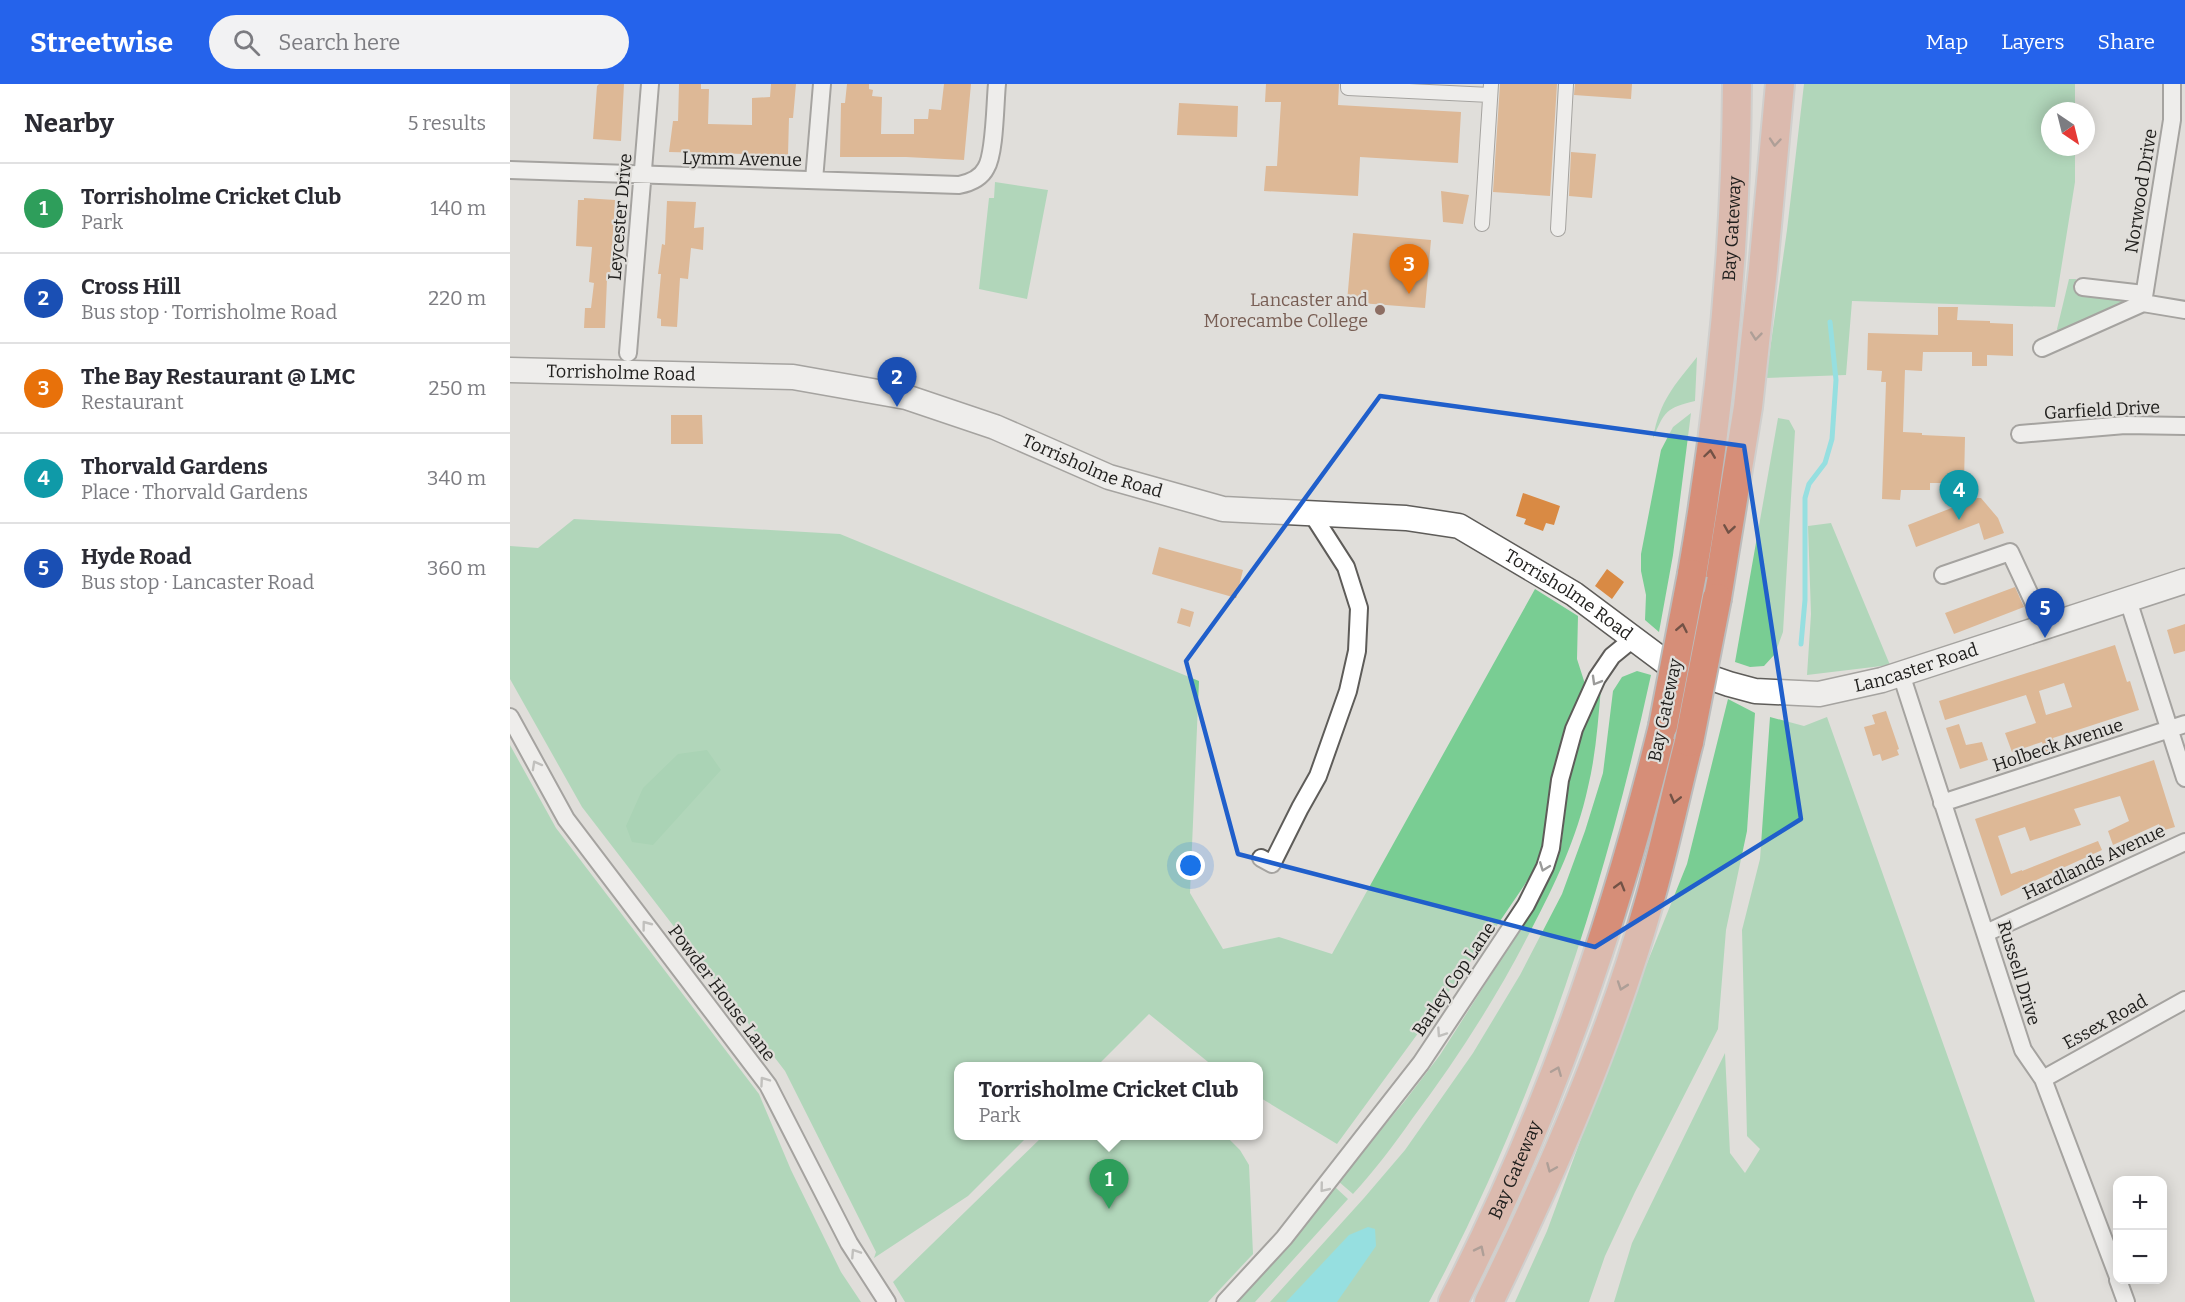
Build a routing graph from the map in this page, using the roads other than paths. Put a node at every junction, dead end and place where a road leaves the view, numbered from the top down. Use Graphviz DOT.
graph roads {
  1 [pos="651,84"];
  2 [pos="822,84"];
  3 [pos="997,84"];
  4 [pos="1348,84"];
  5 [pos="1566,84"];
  6 [pos="1780,84"];
  7 [pos="2172,84"];
  8 [pos="1738,87"];
  9 [pos="1490,89"];
  10 [pos="510,170"];
  11 [pos="643,176"];
  12 [pos="814,180"];
  13 [pos="1482,224"];
  14 [pos="1558,229"];
  15 [pos="2083,287"];
  16 [pos="2144,299"];
  17 [pos="2185,310"];
  18 [pos="2042,348"];
  19 [pos="628,353"];
  20 [pos="510,370"];
  21 [pos="2185,426"];
  22 [pos="2020,434"];
  23 [pos="1312,514"];
  24 [pos="1943,576"];
  25 [pos="2185,581"];
  26 [pos="2128,600"];
  27 [pos="2045,627"];
  28 [pos="1640,642"];
  29 [pos="1901,674"];
  30 [pos="510,717"];
  31 [pos="2177,726"];
  32 [pos="2185,778"];
  33 [pos="1942,803"];
  34 [pos="2185,842"];
  35 [pos="1272,864"];
  36 [pos="1986,933"];
  37 [pos="2185,1000"];
  38 [pos="2043,1079"];
  39 [pos="2113,1265"];
  40 [pos="2120,1284"];
  41 [pos="887,1302"];
  42 [pos="1225,1302"];
  43 [pos="1453,1302"];
  44 [pos="1489,1302"];
  45 [pos="2126,1302"];
  1 -- 11 [label="street, Leycester Drive"];
  2 -- 12 [label="street"];
  3 -- 12 [label="street, Lymm Avenue"];
  4 -- 9 [label="street"];
  5 -- 14 [label="street"];
  6 -- 44 [label="highway, Bay Gateway, one-way, bridge"];
  7 -- 16 [label="street, Norwood Drive"];
  43 -- 8 [label="highway, Bay Gateway, one-way, bridge"];
  9 -- 13 [label="street"];
  10 -- 11 [label="street, Lymm Avenue"];
  11 -- 12 [label="street, Lymm Avenue"];
  11 -- 19 [label="street, Leycester Drive"];
  15 -- 16 [label="street"];
  16 -- 17 [label="street"];
  16 -- 18 [label="street"];
  20 -- 23 [label="main road, Torrisholme Road"];
  21 -- 22 [label="street, Garfield Drive"];
  23 -- 28 [label="main road, Torrisholme Road"];
  23 -- 35 [label="street"];
  24 -- 27 [label="street"];
  25 -- 26 [label="main road, Lancaster Road"];
  26 -- 27 [label="main road, Lancaster Road"];
  26 -- 31 [label="street"];
  27 -- 29 [label="main road, Lancaster Road"];
  28 -- 29 [label="main road, Lancaster Road"];
  28 -- 42 [label="street, Barley Cop Lane, one-way"];
  29 -- 33 [label="street, Russell Drive"];
  41 -- 30 [label="street, Powder House Lane, one-way"];
  31 -- 32 [label="street"];
  31 -- 33 [label="street, Holbeck Avenue"];
  33 -- 36 [label="street, Russell Drive"];
  34 -- 36 [label="street, Hardlands Avenue"];
  36 -- 38 [label="street, Russell Drive"];
  37 -- 38 [label="street, Essex Road"];
  38 -- 39 [label="street, Russell Drive"];
  40 -- 45 [label="street, Russell Drive"];
}
